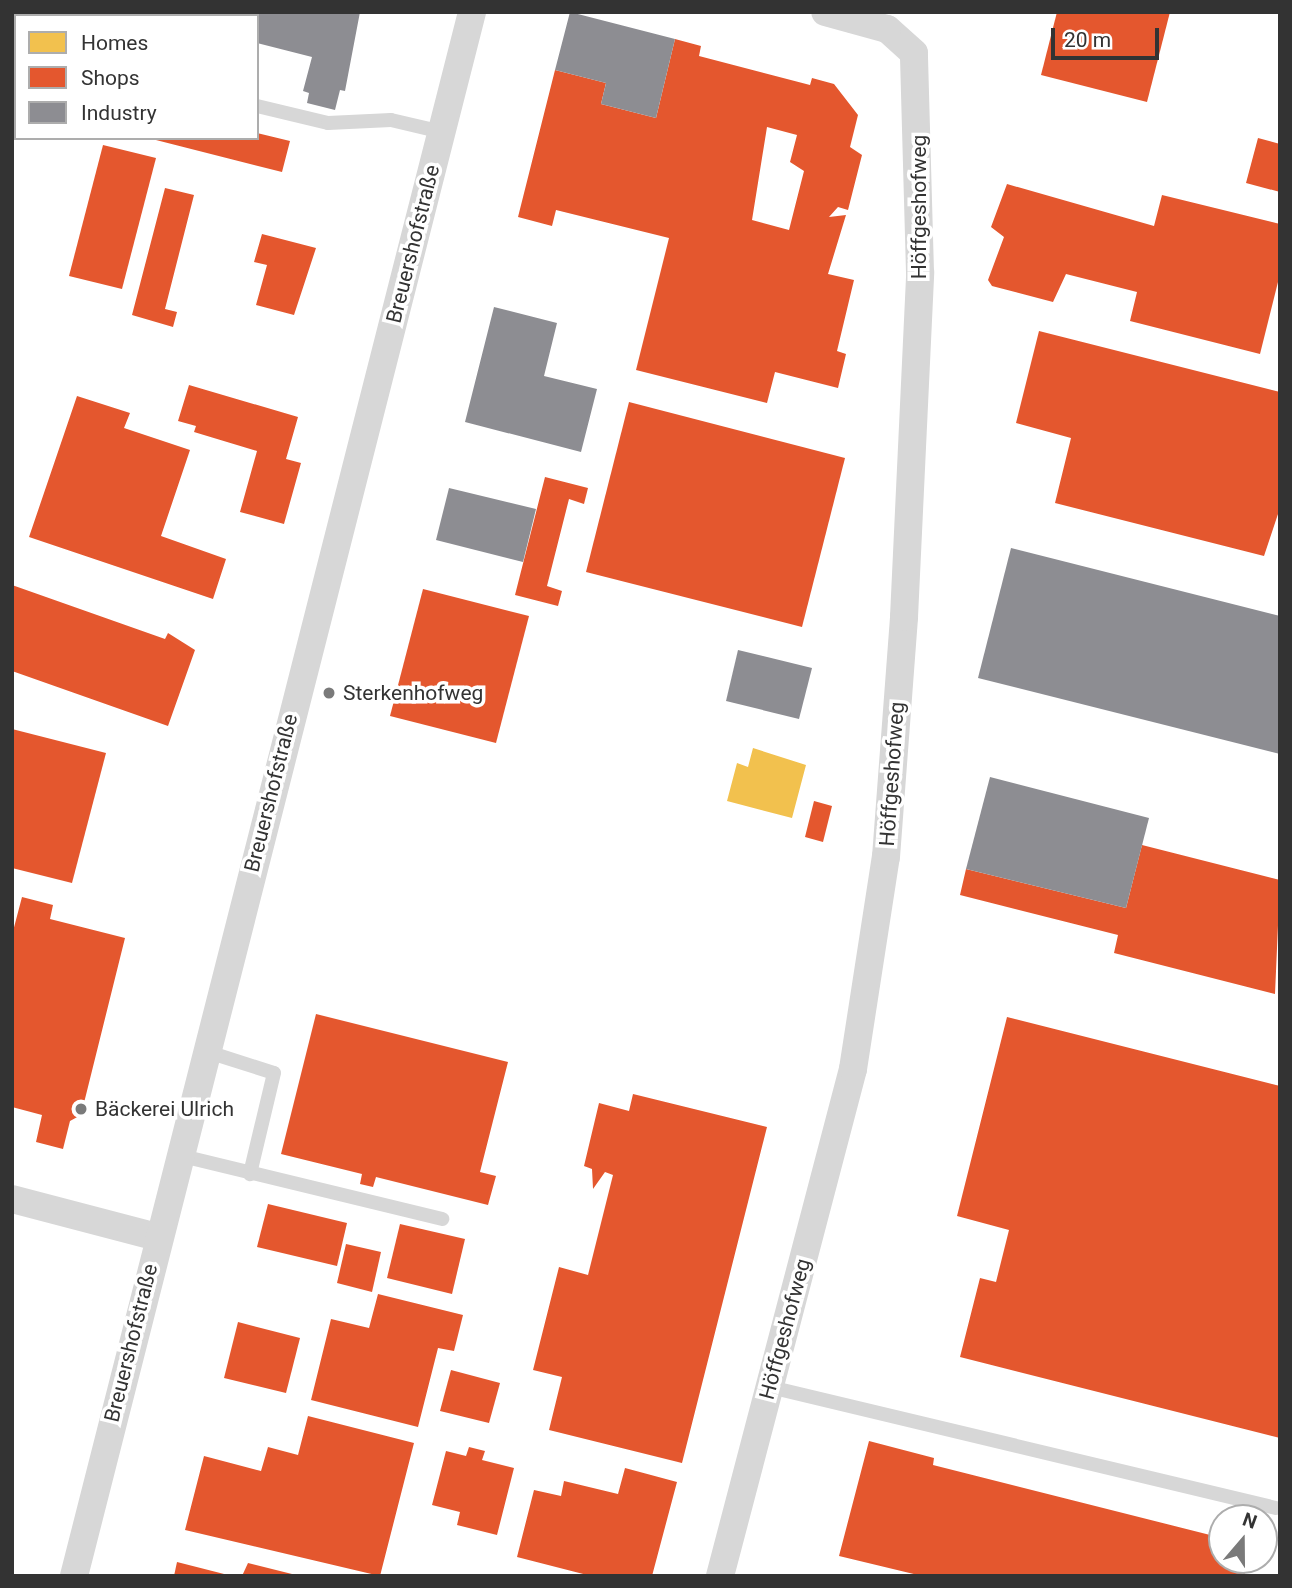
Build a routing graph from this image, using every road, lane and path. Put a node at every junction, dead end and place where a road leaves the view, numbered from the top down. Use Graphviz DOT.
graph roads {
  1 [pos="472,12"];
  2 [pos="825,12"];
  3 [pos="259,106"];
  4 [pos="442,132"];
  5 [pos="205,1051"];
  6 [pos="178,1155"];
  7 [pos="250,1174"];
  8 [pos="12,1199"];
  9 [pos="442,1219"];
  10 [pos="157,1237"];
  11 [pos="770,1387"];
  12 [pos="1259,1504"];
  13 [pos="74,1576"];
  14 [pos="720,1576"];
  1 -- 4 [label="street, Breuershofstraße"];
  2 -- 11 [label="street, Höffgeshofweg"];
  3 -- 4 [label="lane"];
  4 -- 5 [label="street, Breuershofstraße"];
  5 -- 6 [label="street, Breuershofstraße"];
  5 -- 7 [label="lane"];
  6 -- 7 [label="lane"];
  6 -- 10 [label="street, Breuershofstraße"];
  7 -- 9 [label="lane"];
  8 -- 10 [label="street"];
  10 -- 13 [label="street, Breuershofstraße"];
  11 -- 12 [label="lane"];
  11 -- 14 [label="street, Höffgeshofweg"];
}
